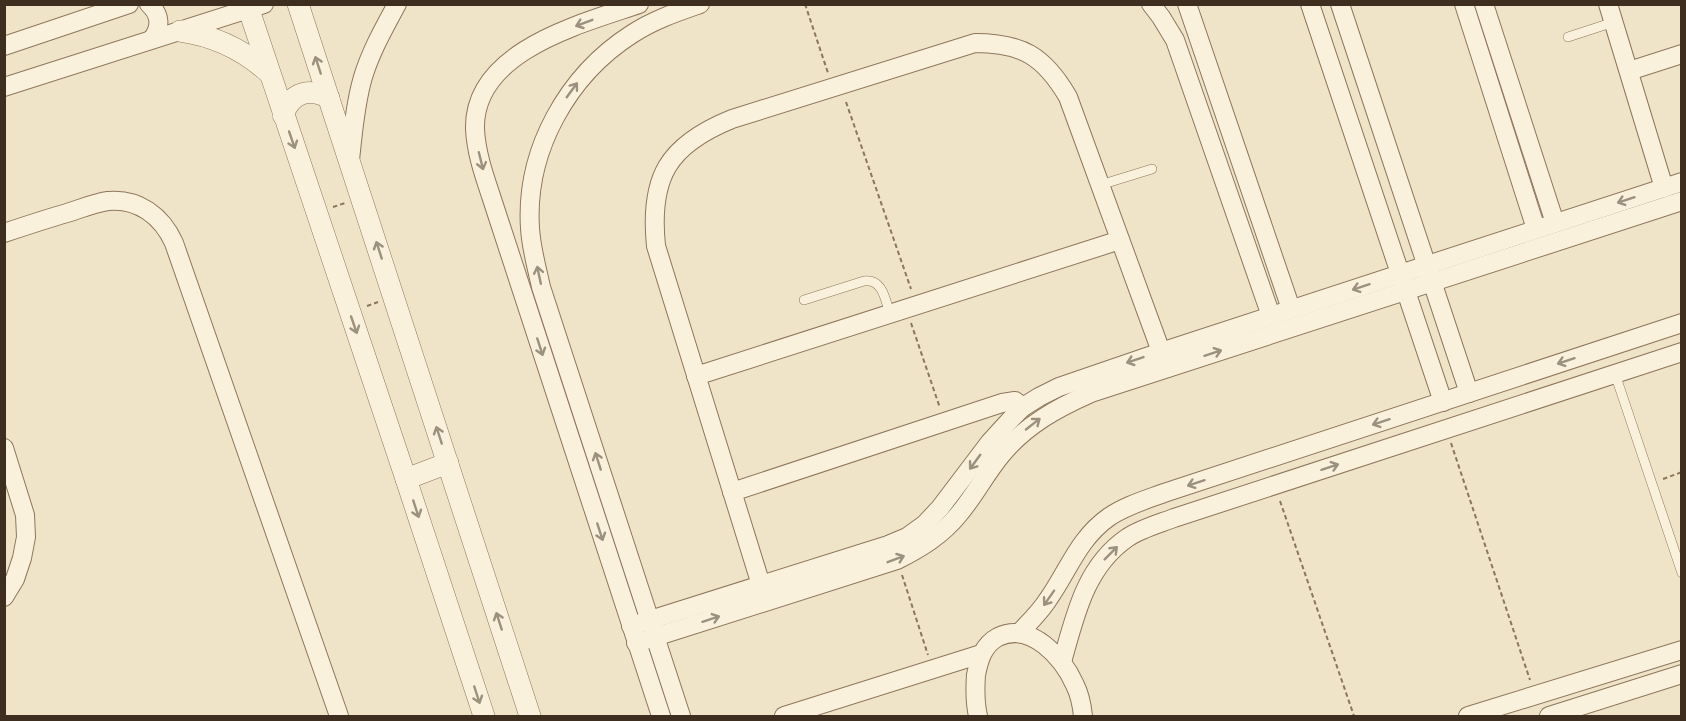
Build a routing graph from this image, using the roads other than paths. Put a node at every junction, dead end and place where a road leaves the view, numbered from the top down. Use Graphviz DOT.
graph roads {
  1 [pos="129,4"];
  2 [pos="149,4"];
  3 [pos="298,4"];
  4 [pos="397,4"];
  5 [pos="700,4"];
  6 [pos="1151,4"];
  7 [pos="1187,4"];
  8 [pos="1310,4"];
  9 [pos="1340,4"];
  10 [pos="1464,4"];
  11 [pos="1484,4"];
  12 [pos="253,6"];
  13 [pos="632,7"];
  14 [pos="1611,13"];
  15 [pos="180,31"];
  16 [pos="633,33"];
  17 [pos="1568,38"];
  18 [pos="152,39"];
  19 [pos="4,46"];
  20 [pos="1204,54"];
  21 [pos="1682,54"];
  22 [pos="1182,61"];
  23 [pos="1629,71"];
  24 [pos="269,73"];
  25 [pos="4,87"];
  26 [pos="329,98"];
  27 [pos="283,115"];
  28 [pos="350,162"];
  29 [pos="1152,169"];
  30 [pos="1673,185"];
  31 [pos="1100,186"];
  32 [pos="1682,201"];
  33 [pos="1555,223"];
  34 [pos="1536,229"];
  35 [pos="4,232"];
  36 [pos="1120,240"];
  37 [pos="1429,274"];
  38 [pos="1404,282"];
  39 [pos="804,300"];
  40 [pos="904,309"];
  41 [pos="1291,309"];
  42 [pos="1271,316"];
  43 [pos="1682,323"];
  44 [pos="1606,348"];
  45 [pos="1682,352"];
  46 [pos="1164,360"];
  47 [pos="1615,374"];
  48 [pos="696,376"];
  49 [pos="1469,393"];
  50 [pos="1443,402"];
  51 [pos="1023,407"];
  52 [pos="4,448"];
  53 [pos="1294,451"];
  54 [pos="448,463"];
  55 [pos="1303,476"];
  56 [pos="406,479"];
  57 [pos="732,492"];
  58 [pos="1682,573"];
  59 [pos="764,593"];
  60 [pos="4,597"];
  61 [pos="652,628"];
  62 [pos="1020,633"];
  63 [pos="634,634"];
  64 [pos="1682,650"];
  65 [pos="981,654"];
  66 [pos="1062,662"];
  67 [pos="1682,674"];
  68 [pos="1562,687"];
  69 [pos="1535,695"];
  70 [pos="1571,713"];
  71 [pos="339,717"];
  72 [pos="484,717"];
  73 [pos="530,717"];
  74 [pos="661,717"];
  75 [pos="681,717"];
  76 [pos="784,717"];
  77 [pos="978,717"];
  78 [pos="1083,717"];
  79 [pos="1468,717"];
  80 [pos="1542,717"];
  81 [pos="1549,717"];
  1 -- 19 [label="street"];
  2 -- 18 [label="street"];
  26 -- 3 [label="street, one-way"];
  4 -- 28 [label="street"];
  5 -- 16 [label="street"];
  6 -- 22 [label="street"];
  7 -- 20 [label="street"];
  8 -- 38 [label="street"];
  9 -- 37 [label="street"];
  10 -- 34 [label="street"];
  11 -- 33 [label="street"];
  12 -- 15 [label="street"];
  12 -- 24 [label="street"];
  13 -- 16 [label="street"];
  13 -- 63 [label="street, one-way"];
  14 -- 17 [label="lane"];
  14 -- 23 [label="street"];
  15 -- 18 [label="street"];
  15 -- 24 [label="street"];
  61 -- 16 [label="street, one-way"];
  18 -- 25 [label="street"];
  20 -- 22 [label="street"];
  20 -- 41 [label="street"];
  21 -- 23 [label="street"];
  22 -- 42 [label="street"];
  23 -- 30 [label="street"];
  24 -- 27 [label="street"];
  26 -- 27 [label="street"];
  26 -- 28 [label="street"];
  27 -- 56 [label="street, one-way"];
  54 -- 28 [label="street, one-way"];
  29 -- 31 [label="lane"];
  30 -- 33 [label="street, one-way"];
  31 -- 36 [label="street"];
  31 -- 48 [label="street"];
  32 -- 37 [label="street"];
  33 -- 34 [label="street"];
  34 -- 37 [label="street"];
  35 -- 71 [label="street"];
  36 -- 40 [label="street"];
  36 -- 46 [label="street"];
  37 -- 38 [label="street"];
  37 -- 49 [label="street"];
  38 -- 41 [label="street, one-way"];
  46 -- 38 [label="street, one-way"];
  38 -- 50 [label="street"];
  39 -- 40 [label="lane"];
  40 -- 48 [label="street"];
  41 -- 42 [label="street"];
  42 -- 46 [label="street"];
  43 -- 44 [label="street"];
  44 -- 47 [label="street"];
  44 -- 49 [label="street, one-way"];
  45 -- 47 [label="street"];
  46 -- 51 [label="street, one-way"];
  59 -- 46 [label="street, one-way"];
  55 -- 47 [label="street, one-way"];
  47 -- 58 [label="lane"];
  48 -- 57 [label="street"];
  49 -- 50 [label="street"];
  50 -- 53 [label="street, one-way"];
  51 -- 57 [label="street"];
  51 -- 59 [label="street, one-way"];
  52 -- 60 [label="street"];
  53 -- 55 [label="street"];
  53 -- 62 [label="street, one-way"];
  54 -- 56 [label="street"];
  73 -- 54 [label="street, one-way"];
  66 -- 55 [label="street, one-way"];
  56 -- 72 [label="street, one-way"];
  57 -- 59 [label="street"];
  59 -- 61 [label="street"];
  61 -- 63 [label="street"];
  61 -- 75 [label="street"];
  62 -- 65 [label="street"];
  62 -- 66 [label="street"];
  63 -- 74 [label="street"];
  64 -- 68 [label="street"];
  65 -- 76 [label="street"];
  65 -- 77 [label="street"];
  66 -- 78 [label="street"];
  67 -- 70 [label="street"];
  68 -- 69 [label="street"];
  68 -- 70 [label="street"];
  69 -- 79 [label="street"];
  69 -- 80 [label="street"];
  70 -- 81 [label="street"];
}
